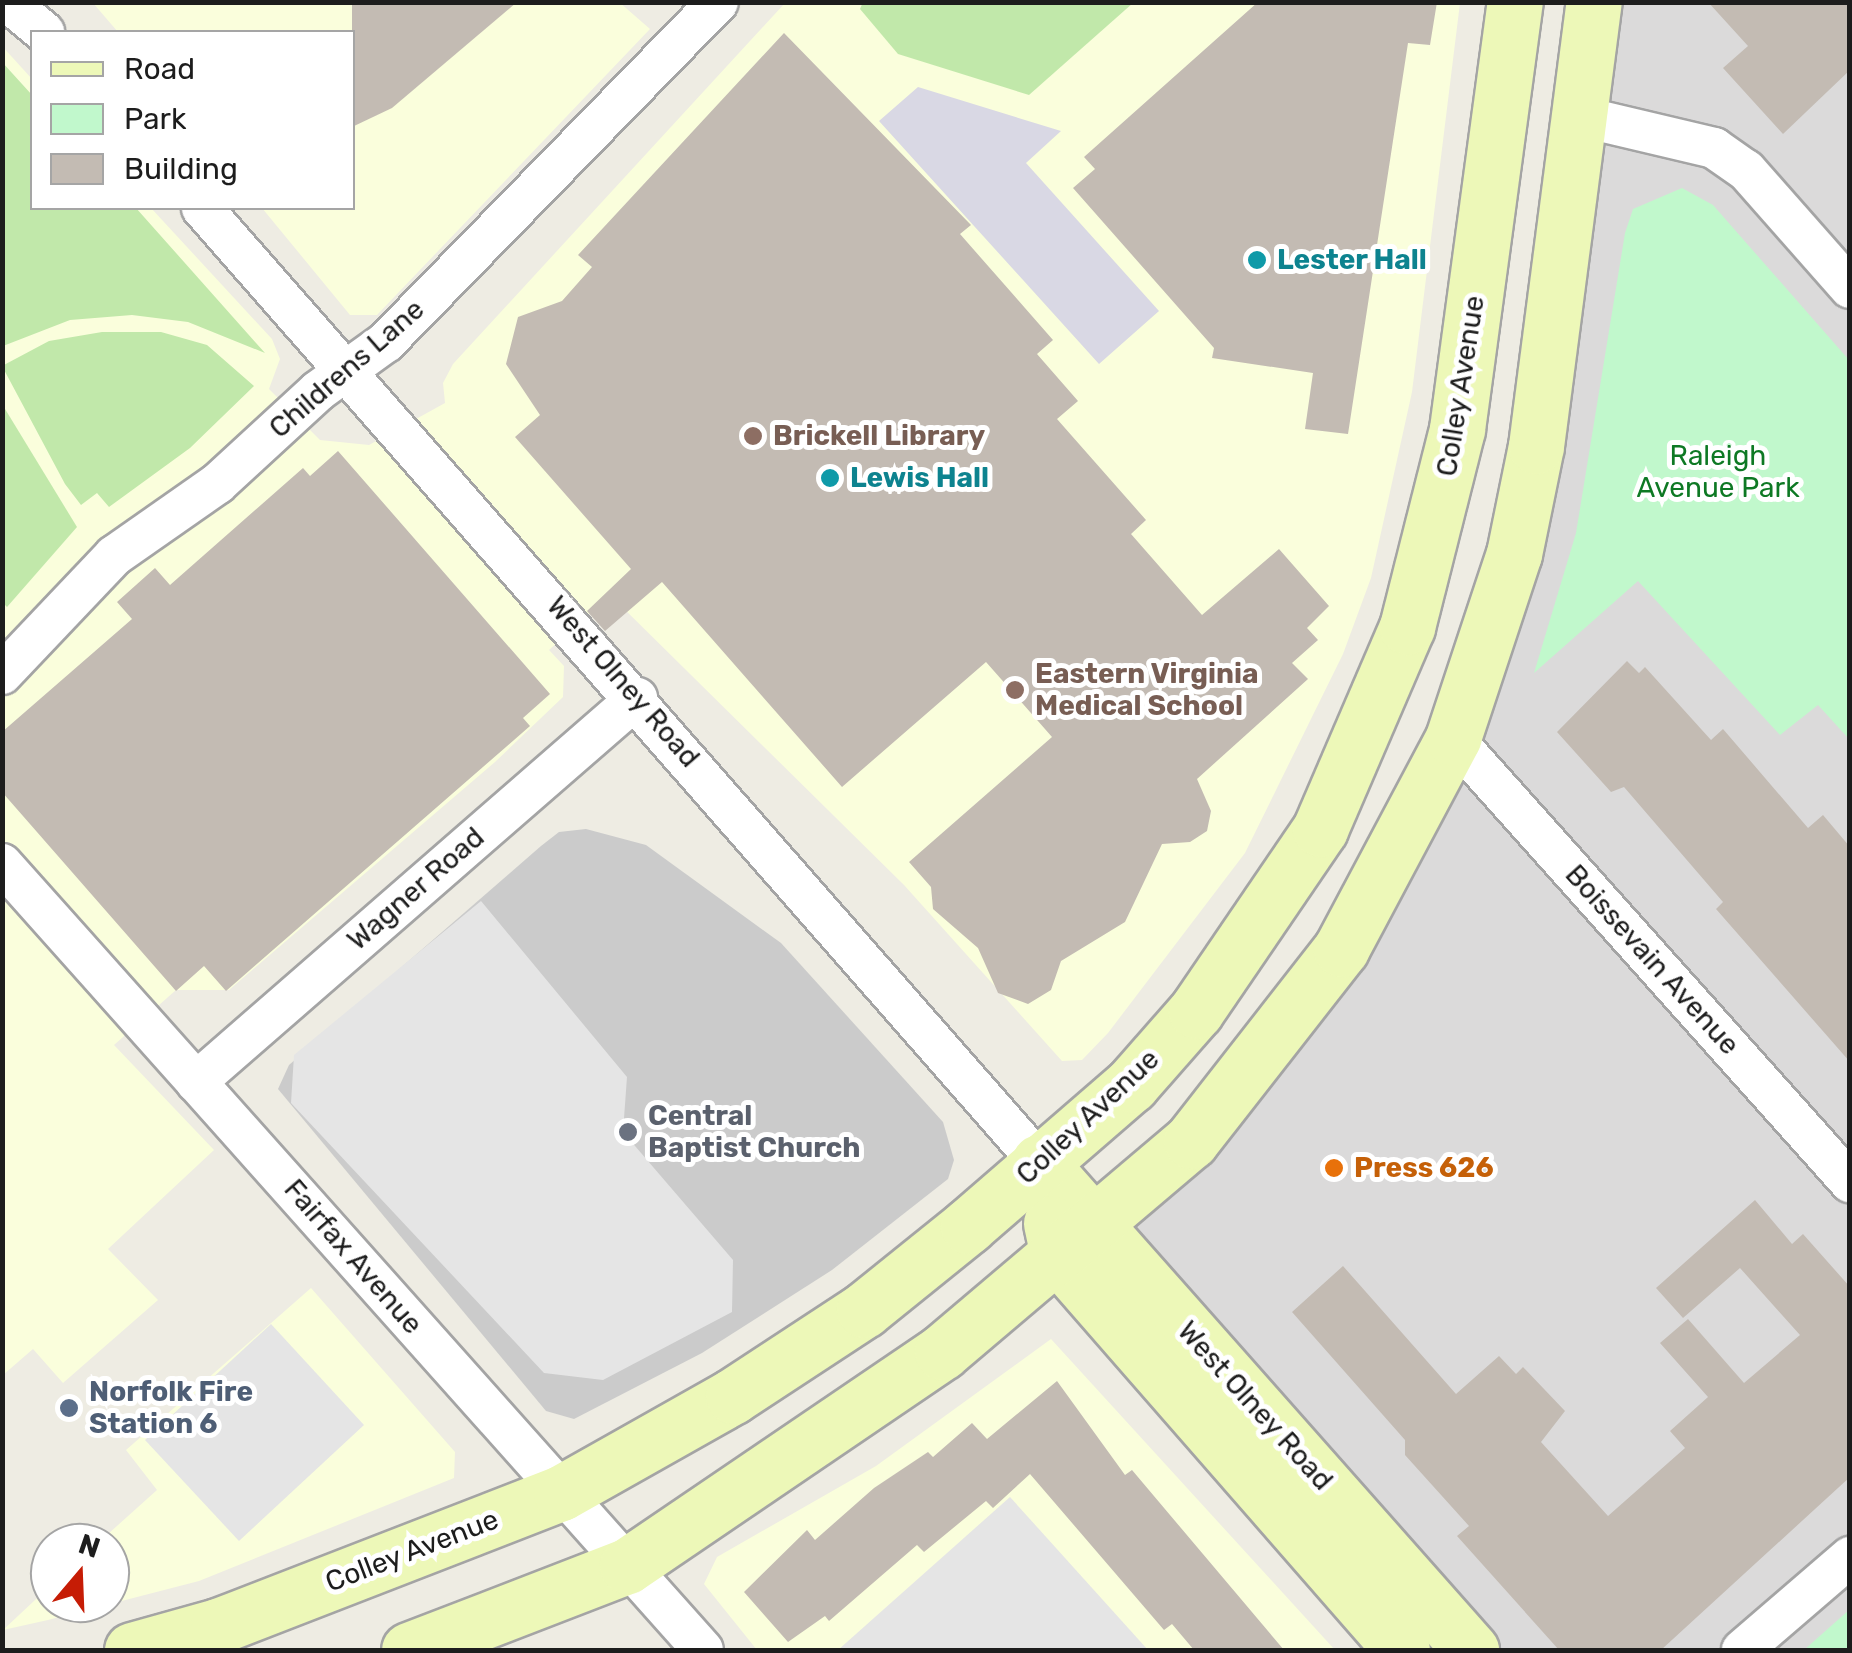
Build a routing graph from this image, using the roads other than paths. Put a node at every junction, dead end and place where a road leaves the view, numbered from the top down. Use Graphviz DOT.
graph roads {
  1 [pos="8,2"];
  2 [pos="718,2"];
  3 [pos="1515,2"];
  4 [pos="1594,2"];
  5 [pos="42,30"];
  6 [pos="1579,116"];
  7 [pos="204,210"];
  8 [pos="1850,288"];
  9 [pos="350,368"];
  10 [pos="2,674"];
  11 [pos="636,698"];
  12 [pos="1454,738"];
  13 [pos="2,864"];
  14 [pos="196,1082"];
  15 [pos="1039,1162"];
  16 [pos="1850,1182"];
  17 [pos="1078,1239"];
  18 [pos="561,1493"];
  19 [pos="1850,1557"];
  20 [pos="627,1566"];
  21 [pos="132,1650"];
  22 [pos="410,1650"];
  23 [pos="703,1650"];
  24 [pos="1402,1650"];
  25 [pos="1471,1650"];
  26 [pos="1742,1650"];
  1 -- 5 [label="street"];
  2 -- 9 [label="street, Childrens Lane"];
  3 -- 15 [label="main road, Colley Avenue"];
  4 -- 6 [label="main road"];
  6 -- 8 [label="street"];
  6 -- 12 [label="main road"];
  7 -- 9 [label="street, West Olney Road"];
  9 -- 10 [label="street, Childrens Lane"];
  9 -- 11 [label="street, West Olney Road"];
  11 -- 14 [label="street, Wagner Road"];
  11 -- 15 [label="street, West Olney Road"];
  12 -- 16 [label="street, Boissevain Avenue"];
  12 -- 17 [label="main road"];
  13 -- 14 [label="street, Fairfax Avenue"];
  14 -- 18 [label="street, Fairfax Avenue"];
  15 -- 17 [label="main road, West Olney Road"];
  15 -- 18 [label="main road, Colley Avenue"];
  17 -- 20 [label="main road"];
  17 -- 24 [label="main road, West Olney Road"];
  17 -- 25 [label="main road, West Olney Road"];
  18 -- 20 [label="street, Fairfax Avenue"];
  18 -- 21 [label="main road, Colley Avenue"];
  19 -- 26 [label="street"];
  20 -- 22 [label="main road"];
  20 -- 23 [label="street, Fairfax Avenue"];
}
